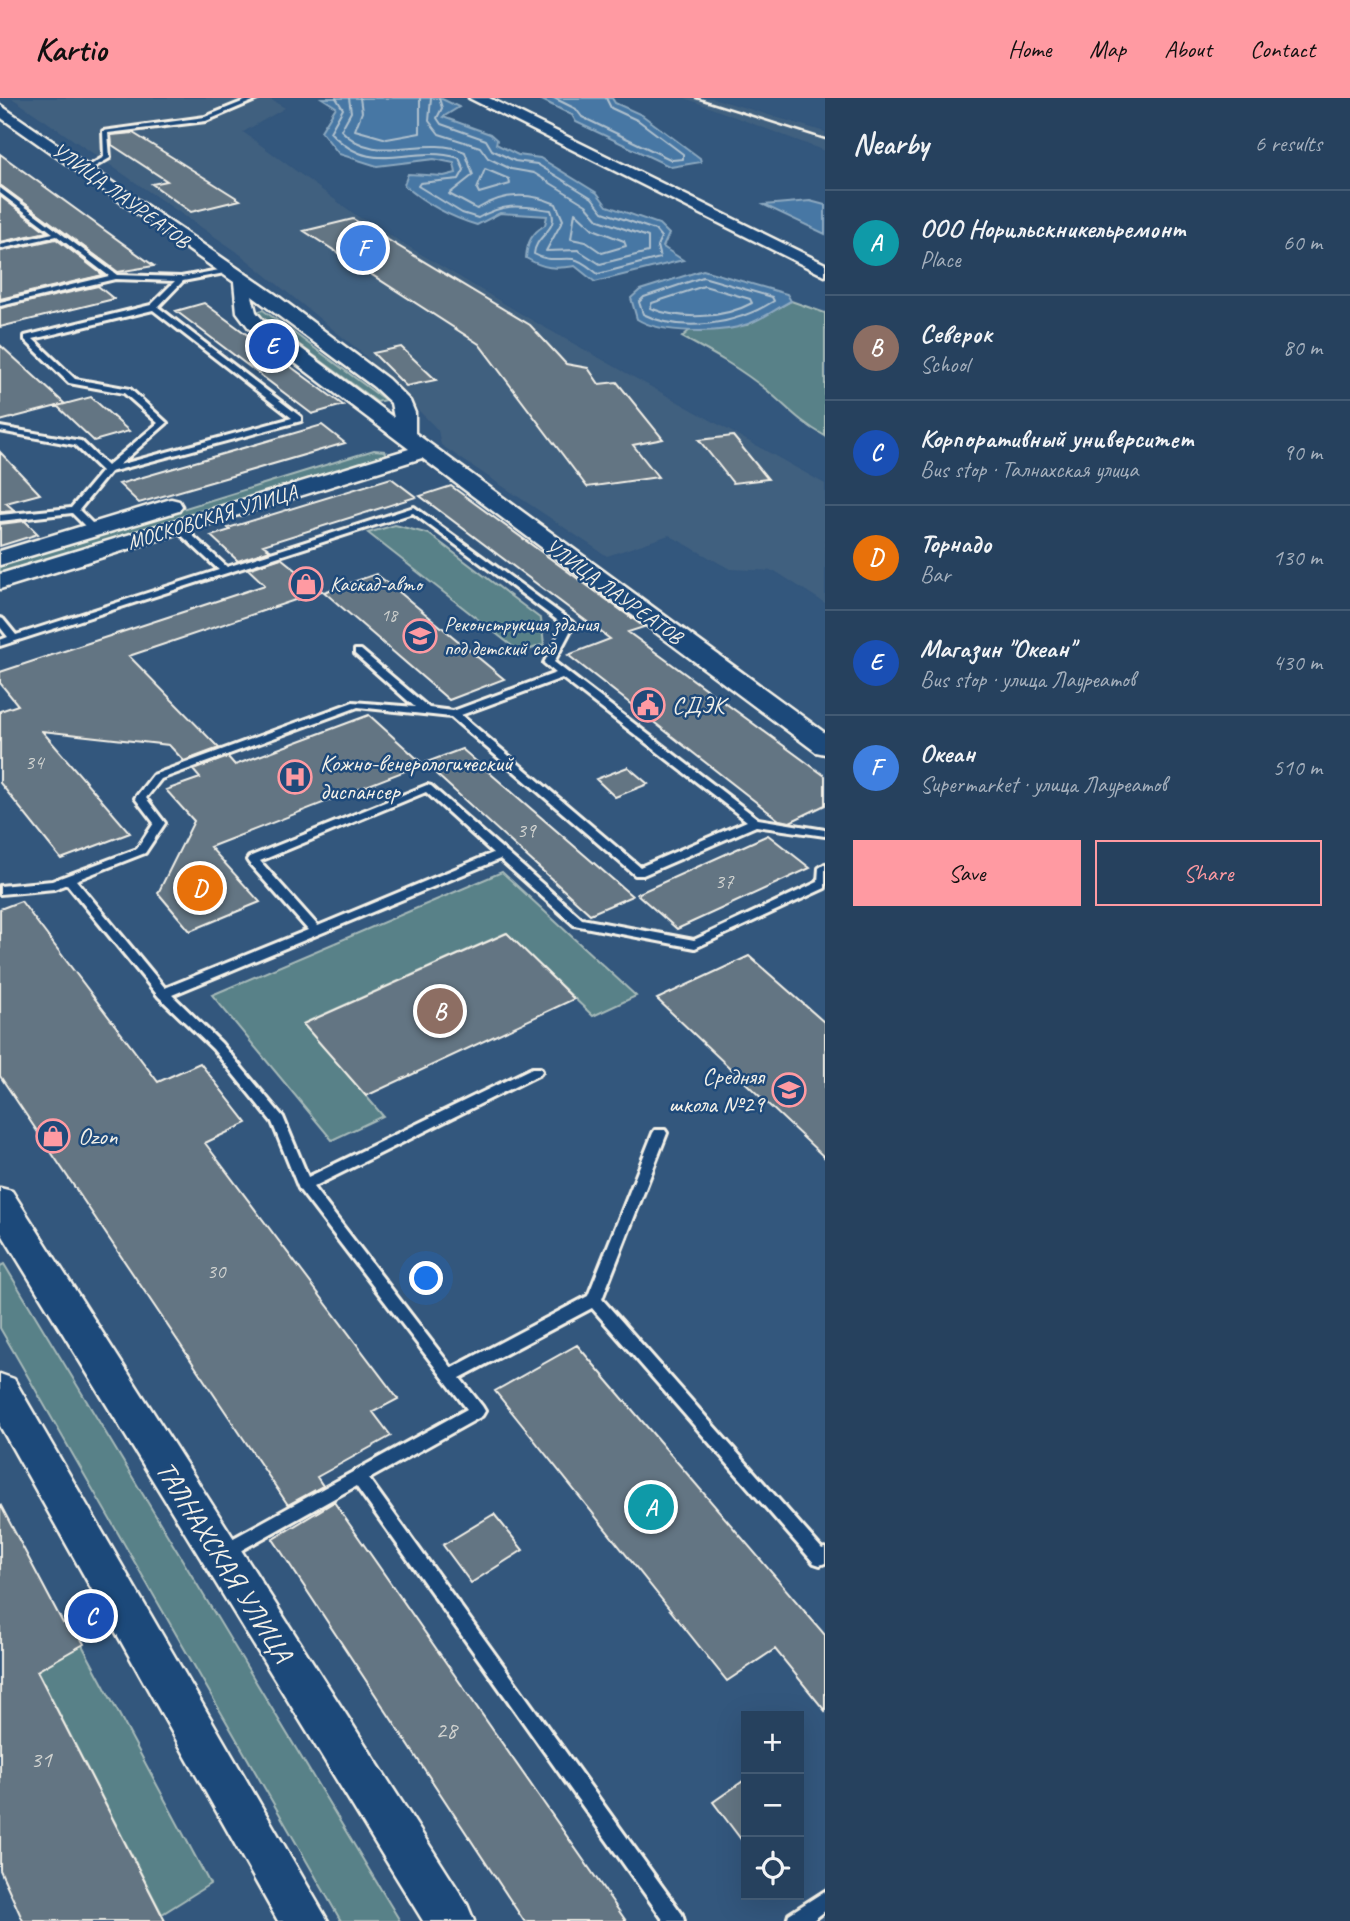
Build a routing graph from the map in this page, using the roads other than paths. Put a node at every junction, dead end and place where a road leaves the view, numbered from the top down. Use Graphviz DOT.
graph roads {
  1 [pos="257,98"];
  2 [pos="477,98"];
  3 [pos="0,110"];
  4 [pos="87,169"];
  5 [pos="2,193"];
  6 [pos="58,234"];
  7 [pos="0,247"];
  8 [pos="825,271"];
  9 [pos="235,275"];
  10 [pos="115,277"];
  11 [pos="181,279"];
  12 [pos="0,304"];
  13 [pos="154,307"];
  14 [pos="0,429"];
  15 [pos="404,436"];
  16 [pos="424,451"];
  17 [pos="107,471"];
  18 [pos="74,510"];
  19 [pos="0,518"];
  20 [pos="178,527"];
  21 [pos="94,530"];
  22 [pos="0,558"];
  23 [pos="225,570"];
  24 [pos="0,582"];
  25 [pos="0,621"];
  26 [pos="14,638"];
  27 [pos="0,643"];
  28 [pos="358,652"];
  29 [pos="564,674"];
  30 [pos="426,711"];
  31 [pos="454,715"];
  32 [pos="825,746"];
  33 [pos="755,822"];
  34 [pos="825,834"];
  35 [pos="501,854"];
  36 [pos="825,868"];
  37 [pos="69,879"];
  38 [pos="824,884"];
  39 [pos="0,890"];
  40 [pos="314,929"];
  41 [pos="163,994"];
  42 [pos="536,1071"];
  43 [pos="660,1133"];
  44 [pos="304,1185"];
  45 [pos="0,1201"];
  46 [pos="593,1300"];
  47 [pos="450,1376"];
  48 [pos="0,1390"];
  49 [pos="358,1477"];
  50 [pos="220,1553"];
  51 [pos="825,1555"];
  52 [pos="825,1900"];
  53 [pos="297,1918"];
  54 [pos="450,1921"];
  55 [pos="674,1921"];
  56 [pos="796,1921"];
  1 -- 4 [label="lane"];
  2 -- 8 [label="street"];
  3 -- 4 [label="street, УЛИЦА ЛАУРЕАТОВ"];
  4 -- 9 [label="street, УЛИЦА ЛАУРЕАТОВ"];
  5 -- 6 [label="lane"];
  6 -- 7 [label="lane"];
  6 -- 10 [label="lane"];
  9 -- 11 [label="lane"];
  9 -- 15 [label="street, УЛИЦА ЛАУРЕАТОВ"];
  9 -- 15 [label="street, УЛИЦА ЛАУРЕАТОВ"];
  10 -- 11 [label="lane"];
  10 -- 12 [label="lane"];
  11 -- 13 [label="lane"];
  13 -- 17 [label="lane"];
  13 -- 17 [label="lane"];
  14 -- 17 [label="lane"];
  15 -- 16 [label="street, УЛИЦА ЛАУРЕАТОВ"];
  15 -- 21 [label="street, МОСКОВСКАЯ УЛИЦА"];
  16 -- 20 [label="street, МОСКОВСКАЯ УЛИЦА"];
  16 -- 32 [label="street, УЛИЦА ЛАУРЕАТОВ"];
  17 -- 18 [label="lane"];
  18 -- 19 [label="lane"];
  18 -- 21 [label="lane"];
  20 -- 23 [label="lane"];
  20 -- 24 [label="street, МОСКОВСКАЯ УЛИЦА"];
  21 -- 22 [label="street, МОСКОВСКАЯ УЛИЦА"];
  23 -- 26 [label="lane"];
  23 -- 29 [label="lane"];
  25 -- 26 [label="lane"];
  26 -- 27 [label="lane"];
  28 -- 30 [label="lane"];
  29 -- 31 [label="lane"];
  29 -- 33 [label="lane"];
  30 -- 31 [label="lane"];
  30 -- 37 [label="lane"];
  31 -- 33 [label="lane"];
  33 -- 34 [label="lane"];
  35 -- 38 [label="lane"];
  35 -- 40 [label="lane"];
  35 -- 40 [label="lane"];
  36 -- 38 [label="lane"];
  37 -- 39 [label="lane"];
  37 -- 41 [label="lane"];
  40 -- 41 [label="lane"];
  41 -- 44 [label="lane"];
  42 -- 44 [label="lane"];
  43 -- 46 [label="lane"];
  44 -- 47 [label="lane"];
  45 -- 50 [label="street, ТАЛНАХСКАЯ УЛИЦА"];
  46 -- 47 [label="lane"];
  46 -- 51 [label="lane"];
  47 -- 49 [label="lane"];
  48 -- 53 [label="street"];
  49 -- 50 [label="lane"];
  49 -- 55 [label="lane"];
  50 -- 54 [label="street, ТАЛНАХСКАЯ УЛИЦА"];
  52 -- 56 [label="lane"];
}
